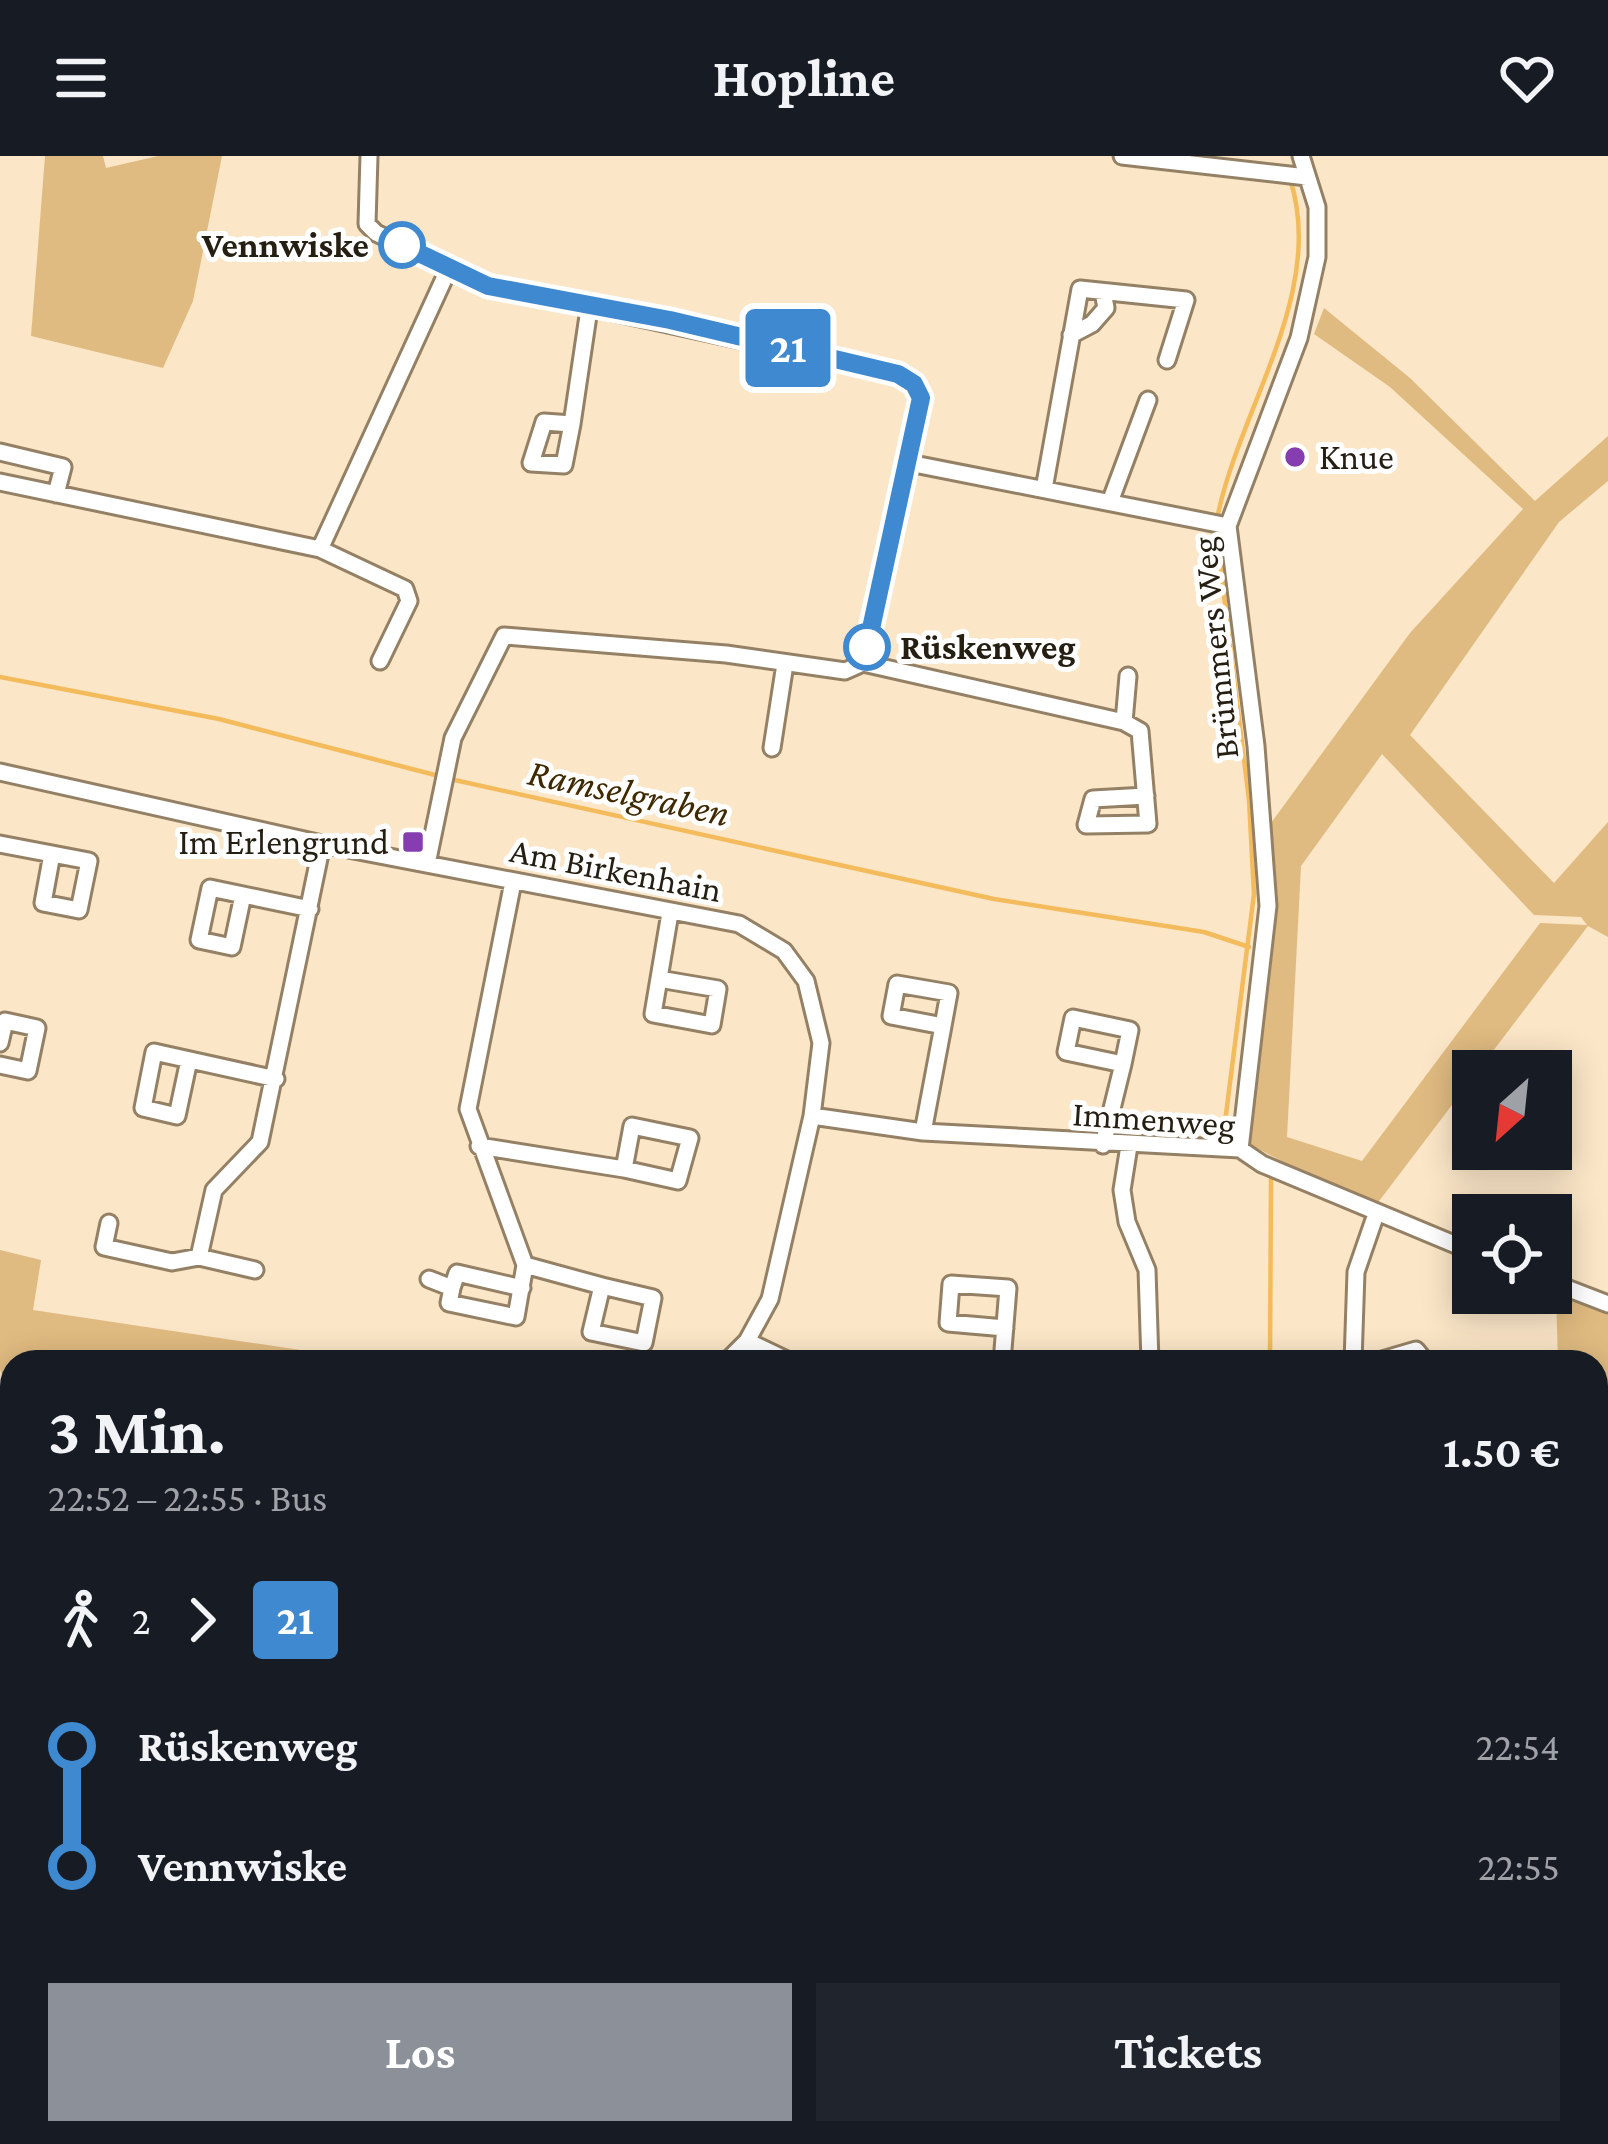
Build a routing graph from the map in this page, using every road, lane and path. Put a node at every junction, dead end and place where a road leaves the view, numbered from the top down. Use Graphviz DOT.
graph roads {
  1 [pos="369,156"];
  2 [pos="1122,156"];
  3 [pos="1301,156"];
  4 [pos="1304,177"];
  5 [pos="449,268"];
  6 [pos="589,309"];
  7 [pos="1167,360"];
  8 [pos="1148,400"];
  9 [pos="572,424"];
  10 [pos="0,452"];
  11 [pos="909,463"];
  12 [pos="0,482"];
  13 [pos="1044,489"];
  14 [pos="56,494"];
  15 [pos="1110,502"];
  16 [pos="1220,526"];
  17 [pos="320,549"];
  18 [pos="380,661"];
  19 [pos="863,663"];
  20 [pos="785,664"];
  21 [pos="1129,676"];
  22 [pos="1124,722"];
  23 [pos="772,748"];
  24 [pos="0,772"];
  25 [pos="1146,796"];
  26 [pos="0,844"];
  27 [pos="322,844"];
  28 [pos="52,854"];
  29 [pos="427,864"];
  30 [pos="513,882"];
  31 [pos="243,895"];
  32 [pos="310,909"];
  33 [pos="670,913"];
  34 [pos="659,979"];
  35 [pos="943,1026"];
  36 [pos="0,1042"];
  37 [pos="189,1060"];
  38 [pos="1123,1064"];
  39 [pos="0,1065"];
  40 [pos="276,1078"];
  41 [pos="812,1116"];
  42 [pos="923,1132"];
  43 [pos="479,1145"];
  44 [pos="1103,1145"];
  45 [pos="1129,1146"];
  46 [pos="1240,1148"];
  47 [pos="624,1169"];
  48 [pos="1376,1214"];
  49 [pos="109,1223"];
  50 [pos="1452,1244"];
  51 [pos="200,1257"];
  52 [pos="525,1265"];
  53 [pos="255,1270"];
  54 [pos="429,1280"];
  55 [pos="602,1286"];
  56 [pos="452,1288"];
  57 [pos="522,1288"];
  58 [pos="1572,1290"];
  59 [pos="1608,1304"];
  60 [pos="1005,1328"];
  61 [pos="748,1341"];
  62 [pos="739,1350"];
  63 [pos="766,1350"];
  64 [pos="1003,1350"];
  65 [pos="1150,1350"];
  66 [pos="1353,1350"];
  1 -- 5 [label="street"];
  2 -- 4 [label="street"];
  3 -- 4 [label="street, Brümmers Weg"];
  4 -- 16 [label="street, Brümmers Weg"];
  5 -- 6 [label="street"];
  5 -- 17 [label="street"];
  6 -- 9 [label="street"];
  6 -- 11 [label="street"];
  7 -- 13 [label="street"];
  8 -- 15 [label="street"];
  10 -- 14 [label="street"];
  11 -- 13 [label="street"];
  11 -- 19 [label="street"];
  12 -- 14 [label="street"];
  13 -- 15 [label="street"];
  14 -- 17 [label="street"];
  15 -- 16 [label="street"];
  16 -- 46 [label="street, Brümmers Weg"];
  17 -- 18 [label="street"];
  19 -- 20 [label="street"];
  19 -- 22 [label="street"];
  20 -- 23 [label="street"];
  20 -- 29 [label="street"];
  21 -- 22 [label="street"];
  22 -- 25 [label="street"];
  24 -- 27 [label="street, Am Birkenhain"];
  26 -- 28 [label="street"];
  27 -- 29 [label="street, Am Birkenhain"];
  27 -- 32 [label="street"];
  29 -- 30 [label="street, Am Birkenhain"];
  30 -- 33 [label="street, Am Birkenhain"];
  30 -- 43 [label="street"];
  31 -- 32 [label="street"];
  32 -- 40 [label="street"];
  33 -- 34 [label="street"];
  33 -- 41 [label="street, Am Birkenhain"];
  34 -- 34 [label="street"];
  35 -- 42 [label="street"];
  36 -- 39 [label="street"];
  37 -- 40 [label="street"];
  38 -- 44 [label="street"];
  40 -- 51 [label="street"];
  41 -- 42 [label="street, Immenweg"];
  41 -- 61 [label="street, Am Birkenhain"];
  42 -- 44 [label="street, Immenweg"];
  43 -- 47 [label="street"];
  43 -- 52 [label="street"];
  44 -- 45 [label="street, Immenweg"];
  45 -- 46 [label="street, Immenweg"];
  45 -- 65 [label="street"];
  46 -- 48 [label="street, Immenweg"];
  47 -- 47 [label="street"];
  48 -- 50 [label="street, Immenweg"];
  48 -- 66 [label="street"];
  49 -- 51 [label="street"];
  51 -- 53 [label="street"];
  52 -- 55 [label="street"];
  52 -- 57 [label="street"];
  54 -- 56 [label="street"];
  55 -- 55 [label="street"];
  56 -- 57 [label="street"];
  56 -- 57 [label="street"];
  58 -- 59 [label="street"];
  60 -- 60 [label="street"];
  60 -- 64 [label="street"];
  61 -- 62 [label="street, Am Birkenhain"];
  61 -- 63 [label="street"];
}
